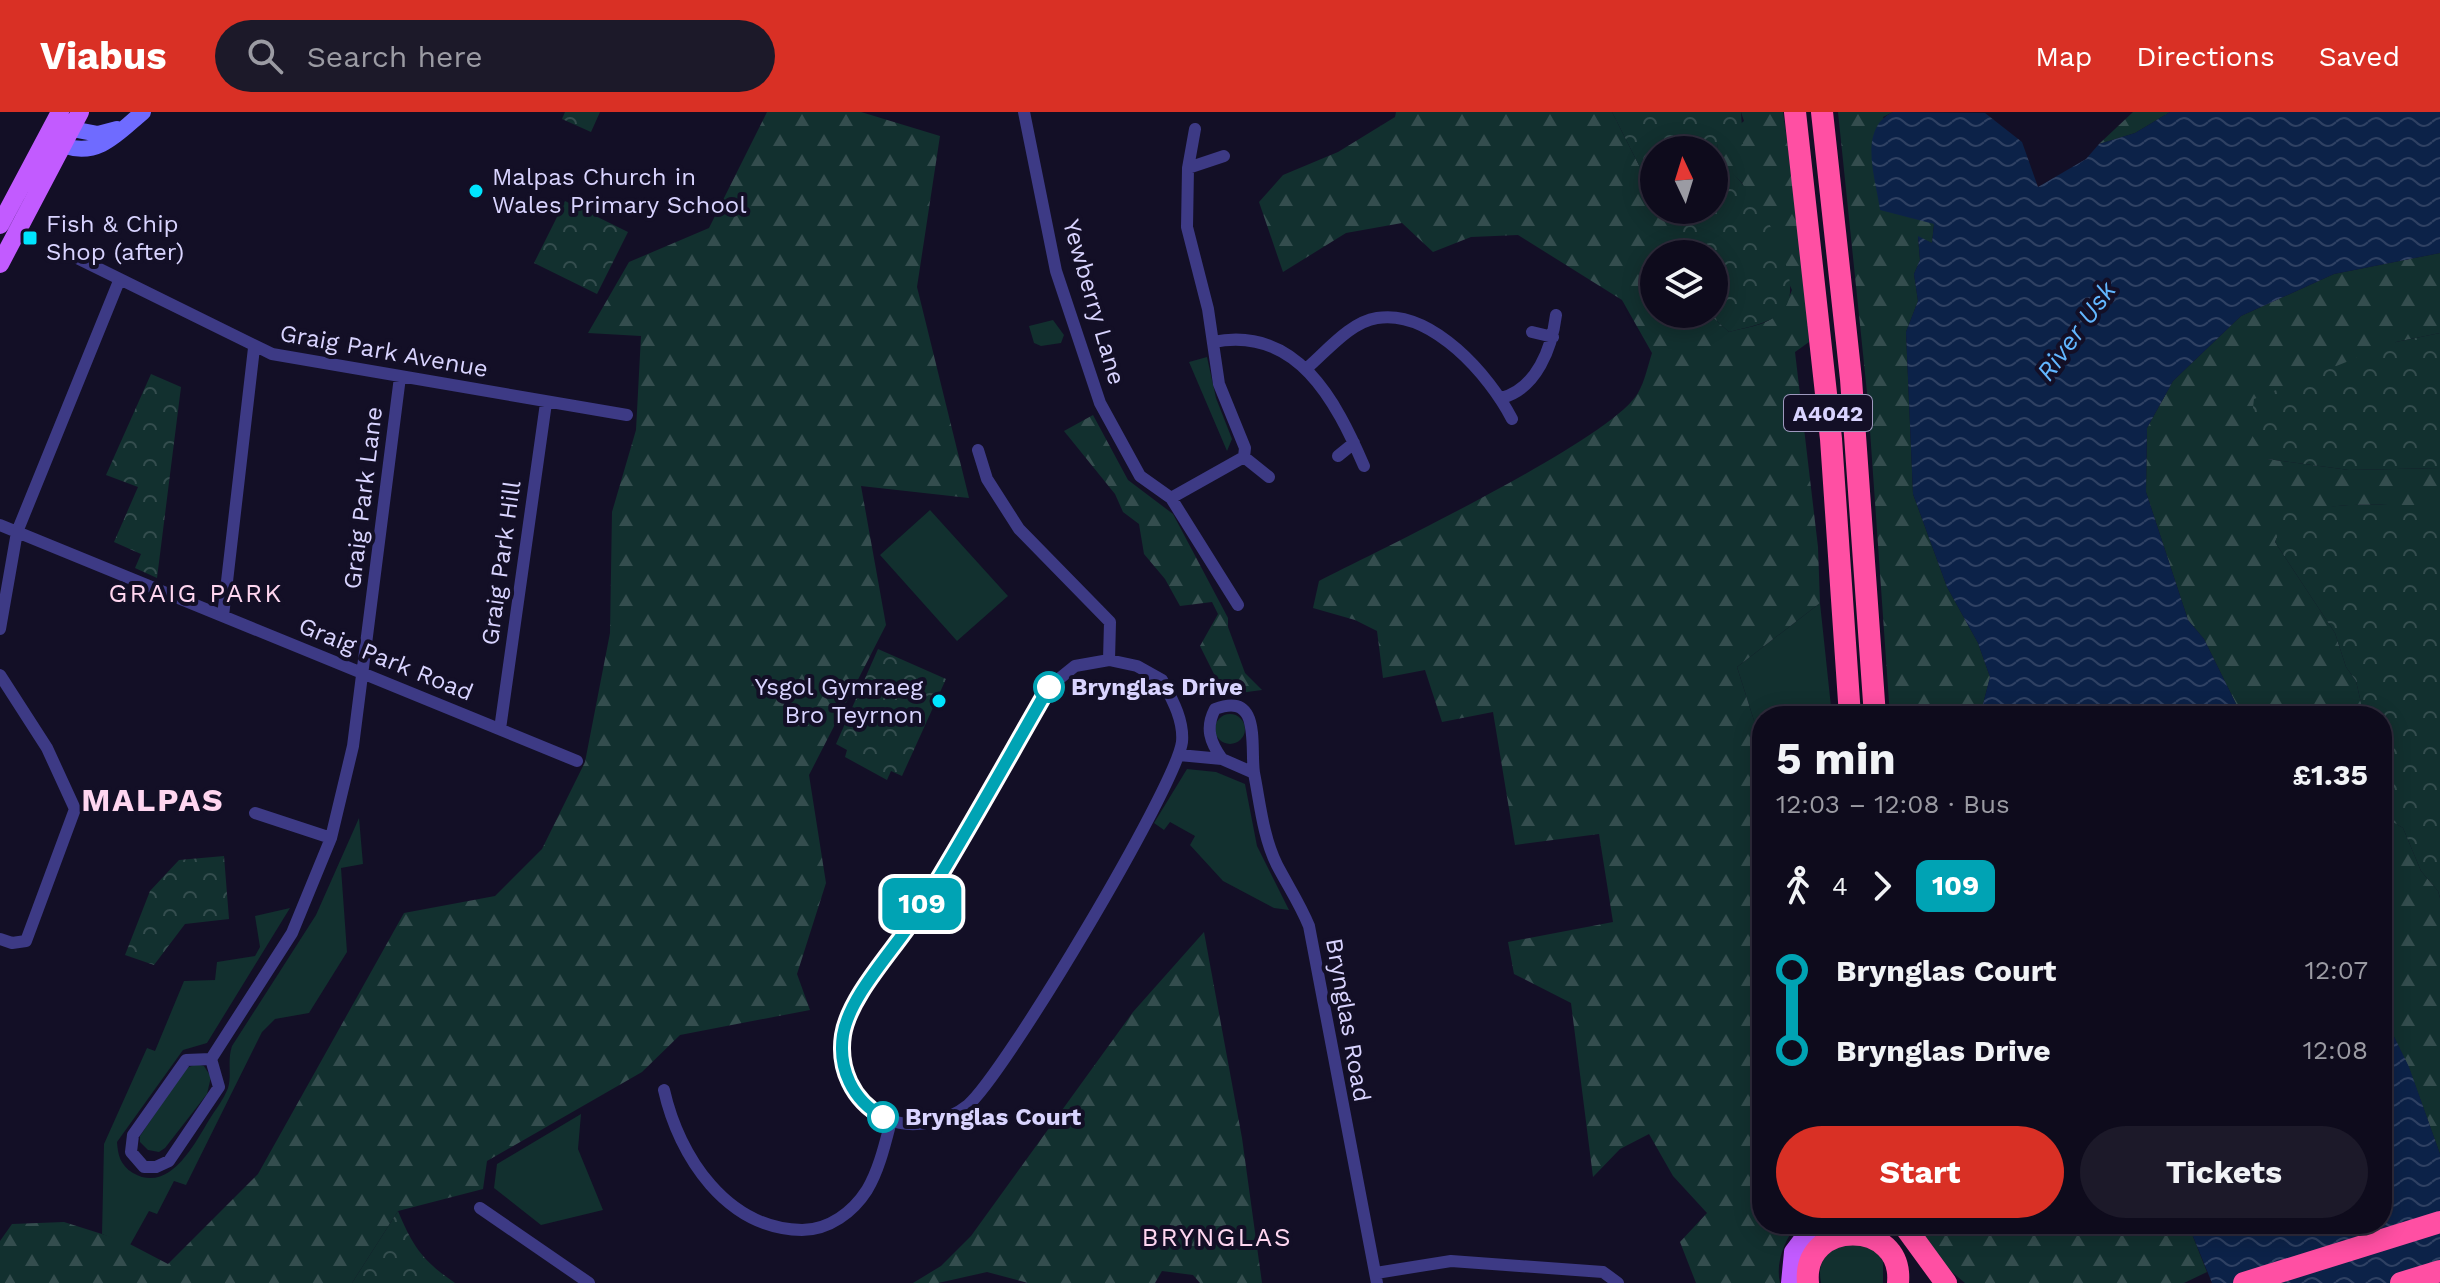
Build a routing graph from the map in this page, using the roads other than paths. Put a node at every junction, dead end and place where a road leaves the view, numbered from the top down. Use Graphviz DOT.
graph roads {
  1 [pos="143,112"];
  2 [pos="1024,112"];
  3 [pos="1795,112"];
  4 [pos="1822,112"];
  5 [pos="56,120"];
  6 [pos="72,129"];
  7 [pos="1195,129"];
  8 [pos="1224,156"];
  9 [pos="1188,168"];
  10 [pos="0,225"];
  11 [pos="59,249"];
  12 [pos="0,264"];
  13 [pos="119,281"];
  14 [pos="1556,315"];
  15 [pos="1532,332"];
  16 [pos="1553,337"];
  17 [pos="1213,342"];
  18 [pos="254,348"];
  19 [pos="1307,368"];
  20 [pos="400,377"];
  21 [pos="1501,398"];
  22 [pos="546,403"];
  23 [pos="627,415"];
  24 [pos="1512,419"];
  25 [pos="1354,443"];
  26 [pos="978,450"];
  27 [pos="1338,456"];
  28 [pos="1244,457"];
  29 [pos="1364,466"];
  30 [pos="1269,477"];
  31 [pos="1171,498"];
  32 [pos="0,525"];
  33 [pos="17,532"];
  34 [pos="1238,605"];
  35 [pos="223,616"];
  36 [pos="0,629"];
  37 [pos="1109,660"];
  38 [pos="364,673"];
  39 [pos="0,675"];
  40 [pos="1849,706"];
  41 [pos="1874,706"];
  42 [pos="500,729"];
  43 [pos="1179,755"];
  44 [pos="1222,759"];
  45 [pos="577,761"];
  46 [pos="1254,773"];
  47 [pos="255,813"];
  48 [pos="331,838"];
  49 [pos="0,939"];
  50 [pos="211,1059"];
  51 [pos="664,1090"];
  52 [pos="891,1121"];
  53 [pos="480,1208"];
  54 [pos="2440,1222"];
  55 [pos="1820,1234"];
  56 [pos="1824,1234"];
  57 [pos="1878,1234"];
  58 [pos="1910,1234"];
  59 [pos="2440,1271"];
  60 [pos="1897,1274"];
  61 [pos="1376,1278"];
  62 [pos="589,1283"];
  63 [pos="1618,1283"];
  64 [pos="1790,1283"];
  65 [pos="1808,1283"];
  66 [pos="1926,1283"];
  67 [pos="1946,1283"];
  68 [pos="2244,1283"];
  69 [pos="2401,1283"];
  1 -- 6 [label="street"];
  2 -- 31 [label="street, Yewberry Lane"];
  3 -- 40 [label="highway, A4042"];
  4 -- 41 [label="highway, A4042"];
  5 -- 6 [label="main road"];
  5 -- 10 [label="main road"];
  6 -- 12 [label="main road"];
  7 -- 9 [label="street"];
  8 -- 9 [label="street"];
  9 -- 17 [label="street"];
  11 -- 13 [label="street, Graig Park Avenue"];
  13 -- 18 [label="street, Graig Park Avenue"];
  13 -- 33 [label="street"];
  14 -- 16 [label="street"];
  15 -- 16 [label="street"];
  16 -- 21 [label="street"];
  17 -- 19 [label="street"];
  17 -- 28 [label="street"];
  18 -- 20 [label="street, Graig Park Avenue"];
  18 -- 35 [label="street"];
  19 -- 21 [label="street"];
  19 -- 25 [label="street"];
  20 -- 22 [label="street, Graig Park Avenue"];
  20 -- 38 [label="street, Graig Park Lane"];
  21 -- 24 [label="street"];
  22 -- 23 [label="street, Graig Park Avenue"];
  22 -- 42 [label="street, Graig Park Hill"];
  25 -- 27 [label="street"];
  25 -- 29 [label="street"];
  26 -- 37 [label="street"];
  28 -- 30 [label="street"];
  28 -- 31 [label="street"];
  31 -- 34 [label="street, Yewberry Lane"];
  32 -- 33 [label="street, Graig Park Road"];
  33 -- 35 [label="street, Graig Park Road"];
  33 -- 36 [label="street"];
  35 -- 38 [label="street, Graig Park Road"];
  37 -- 43 [label="street"];
  37 -- 52 [label="street"];
  38 -- 42 [label="street, Graig Park Road"];
  38 -- 48 [label="street, Graig Park Lane"];
  39 -- 49 [label="street"];
  42 -- 45 [label="street, Graig Park Road"];
  43 -- 44 [label="street"];
  43 -- 52 [label="street"];
  44 -- 46 [label="street"];
  44 -- 46 [label="street, Brynglas Road"];
  46 -- 61 [label="street, Brynglas Road"];
  47 -- 48 [label="street"];
  48 -- 50 [label="street, Graig Park Lane"];
  50 -- 50 [label="street"];
  51 -- 52 [label="street"];
  53 -- 62 [label="street"];
  54 -- 68 [label="highway"];
  55 -- 64 [label="main road"];
  56 -- 65 [label="highway"];
  57 -- 60 [label="highway"];
  58 -- 67 [label="highway"];
  59 -- 69 [label="highway"];
  60 -- 66 [label="highway"];
  61 -- 63 [label="street"];
}
